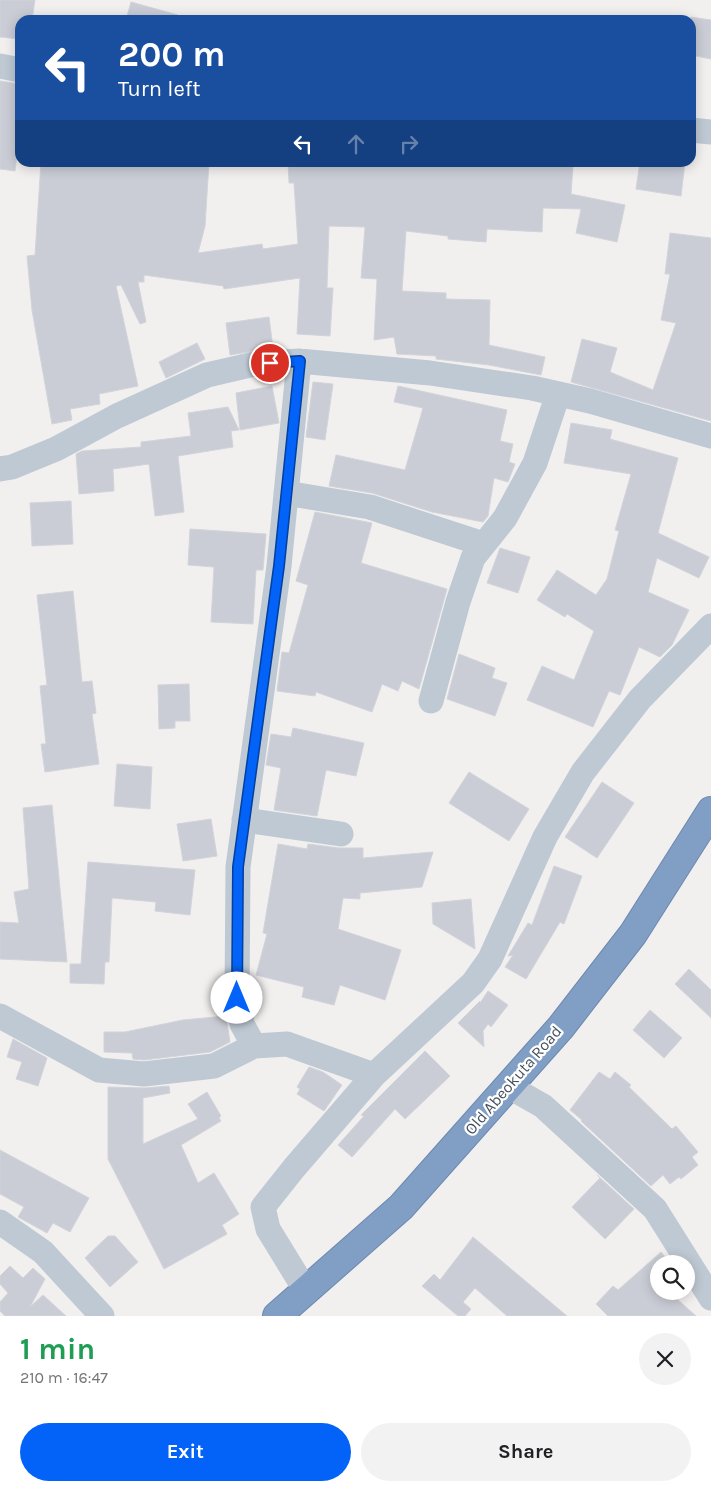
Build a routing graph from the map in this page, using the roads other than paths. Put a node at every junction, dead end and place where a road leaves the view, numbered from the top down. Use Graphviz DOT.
graph roads {
  1 [pos="0,66"];
  2 [pos="15,69"];
  3 [pos="696,130"];
  4 [pos="711,132"];
  5 [pos="300,361"];
  6 [pos="558,394"];
  7 [pos="711,436"];
  8 [pos="0,469"];
  9 [pos="286,494"];
  10 [pos="483,544"];
  11 [pos="711,626"];
  12 [pos="432,701"];
  13 [pos="711,811"];
  14 [pos="244,820"];
  15 [pos="340,834"];
  16 [pos="0,1016"];
  17 [pos="254,1046"];
  18 [pos="374,1076"];
  19 [pos="508,1086"];
  20 [pos="0,1222"];
  21 [pos="306,1290"];
  22 [pos="711,1298"];
  23 [pos="279,1315"];
  24 [pos="102,1316"];
  1 -- 2 [label="street"];
  3 -- 4 [label="street"];
  5 -- 6 [label="street"];
  5 -- 8 [label="street"];
  5 -- 9 [label="street"];
  6 -- 7 [label="street"];
  6 -- 10 [label="street"];
  9 -- 10 [label="street"];
  9 -- 14 [label="street"];
  10 -- 12 [label="street"];
  11 -- 18 [label="street"];
  13 -- 19 [label="highway, Old Abeokuta Road"];
  14 -- 15 [label="street"];
  14 -- 17 [label="street"];
  16 -- 17 [label="street"];
  17 -- 18 [label="street"];
  18 -- 21 [label="street"];
  19 -- 21 [label="highway, Old Abeokuta Road"];
  19 -- 22 [label="street"];
  20 -- 24 [label="street"];
  21 -- 23 [label="highway, Old Abeokuta Road"];
}
